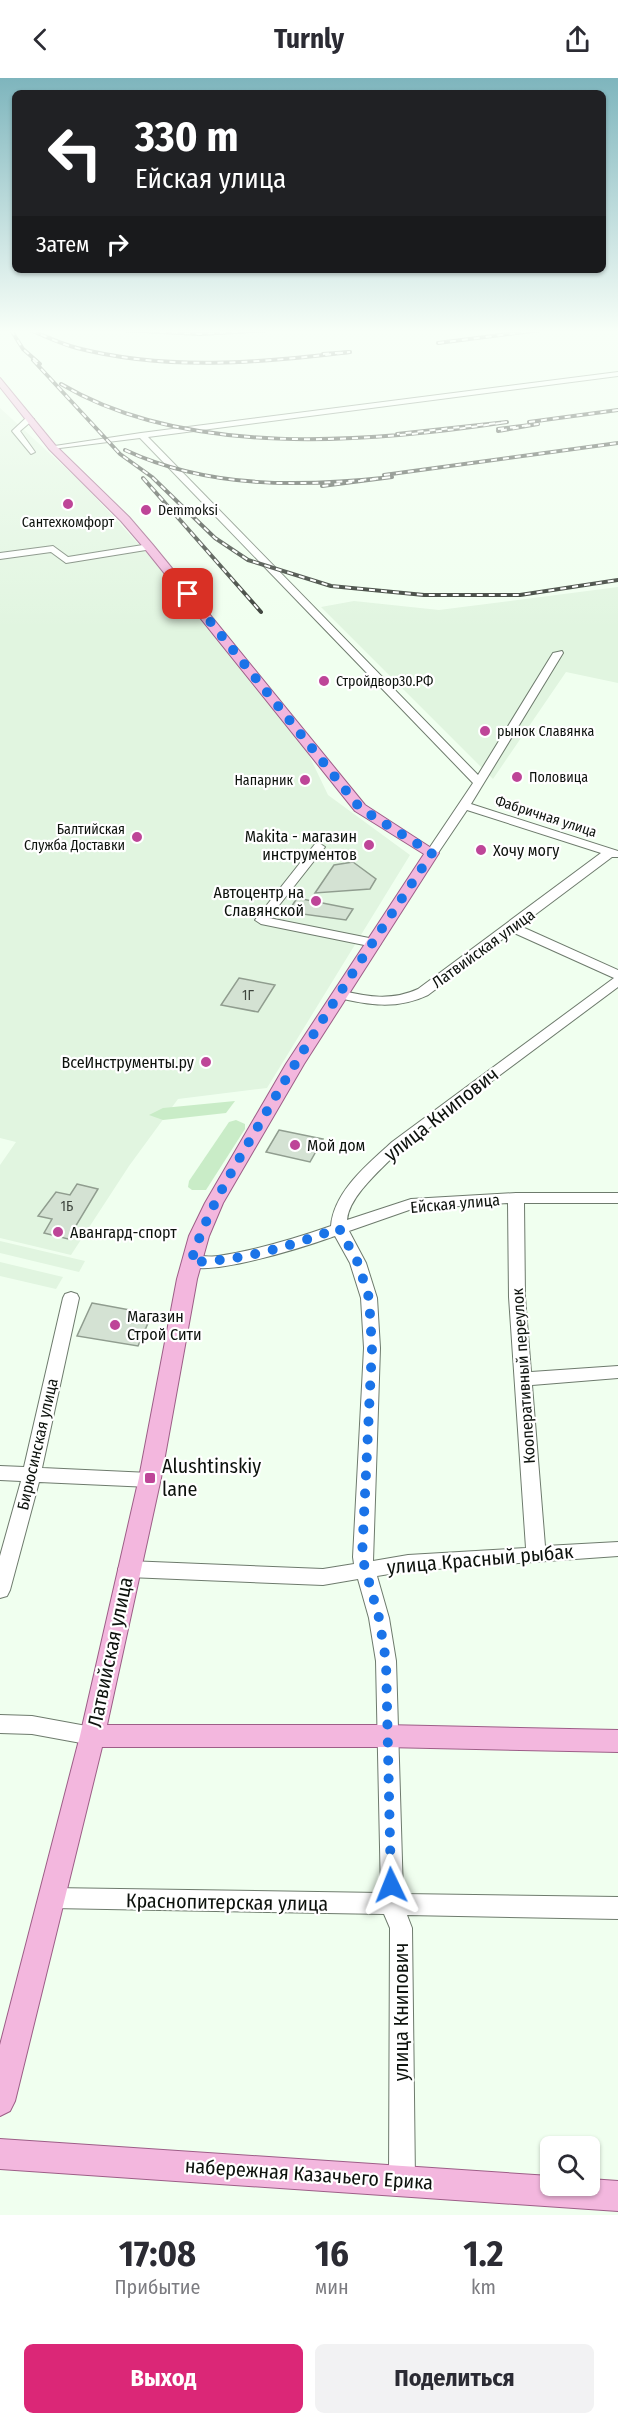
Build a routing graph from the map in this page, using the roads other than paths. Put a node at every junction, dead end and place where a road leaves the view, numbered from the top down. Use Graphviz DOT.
graph roads {
  1 [pos="17,430"];
  2 [pos="38,430"];
  3 [pos="182,430"];
  4 [pos="141,435"];
  5 [pos="52,447"];
  6 [pos="31,452"];
  7 [pos="149,547"];
  8 [pos="0,556"];
  9 [pos="558,653"];
  10 [pos="480,783"];
  11 [pos="465,806"];
  12 [pos="319,847"];
  13 [pos="432,853"];
  14 [pos="614,853"];
  15 [pos="512,927"];
  16 [pos="374,943"];
  17 [pos="618,975"];
  18 [pos="618,981"];
  19 [pos="340,994"];
  20 [pos="516,1198"];
  21 [pos="618,1198"];
  22 [pos="339,1228"];
  23 [pos="191,1262"];
  24 [pos="71,1298"];
  25 [pos="618,1372"];
  26 [pos="524,1379"];
  27 [pos="0,1473"];
  28 [pos="32,1474"];
  29 [pos="150,1480"];
  30 [pos="618,1549"];
  31 [pos="536,1554"];
  32 [pos="128,1569"];
  33 [pos="364,1572"];
  34 [pos="0,1590"];
  35 [pos="0,1724"];
  36 [pos="92,1736"];
  37 [pos="386,1736"];
  38 [pos="618,1741"];
  39 [pos="52,1898"];
  40 [pos="392,1906"];
  41 [pos="618,1908"];
  42 [pos="0,2101"];
  43 [pos="0,2154"];
  44 [pos="402,2180"];
  45 [pos="618,2196"];
  1 -- 6 [label="street"];
  2 -- 5 [label="main road"];
  3 -- 4 [label="street"];
  4 -- 5 [label="street"];
  4 -- 10 [label="street"];
  5 -- 7 [label="main road"];
  7 -- 8 [label="street"];
  7 -- 13 [label="main road"];
  9 -- 10 [label="street"];
  10 -- 11 [label="street"];
  11 -- 13 [label="street"];
  11 -- 14 [label="street, Фабричная улица"];
  12 -- 16 [label="street"];
  13 -- 16 [label="main road, Латвийская улица"];
  14 -- 15 [label="street, Латвийская улица"];
  15 -- 17 [label="street"];
  15 -- 19 [label="street, Латвийская улица"];
  16 -- 19 [label="main road, Латвийская улица"];
  18 -- 22 [label="street, улица Книпович"];
  19 -- 23 [label="main road, Латвийская улица"];
  20 -- 21 [label="street, Ейская улица"];
  20 -- 22 [label="street, Ейская улица"];
  20 -- 26 [label="street, Кооперативный переулок"];
  22 -- 23 [label="street, Ейская улица"];
  22 -- 33 [label="street, улица Книпович"];
  23 -- 29 [label="main road, Латвийская улица"];
  24 -- 28 [label="street, Бирюсинская улица"];
  25 -- 26 [label="street"];
  26 -- 31 [label="street, Кооперативный переулок"];
  27 -- 28 [label="street"];
  28 -- 29 [label="street"];
  28 -- 34 [label="street, Бирюсинская улица"];
  29 -- 32 [label="main road, Латвийская улица"];
  30 -- 31 [label="street, улица Красный рыбак"];
  31 -- 33 [label="street, улица Красный рыбак"];
  32 -- 33 [label="street, улица Красный рыбак"];
  32 -- 36 [label="main road, Латвийская улица"];
  33 -- 37 [label="street, улица Книпович"];
  35 -- 36 [label="street"];
  36 -- 37 [label="main road"];
  36 -- 39 [label="main road, Латвийская улица"];
  37 -- 38 [label="main road"];
  37 -- 40 [label="street, улица Книпович"];
  39 -- 40 [label="street, Краснопитерская улица"];
  39 -- 42 [label="main road, Латвийская улица"];
  40 -- 41 [label="street, Краснопитерская улица"];
  40 -- 44 [label="street, улица Книпович"];
  43 -- 44 [label="main road, набережная Казачьего Ерика"];
  44 -- 45 [label="main road, набережная Казачьего Ерика"];
}
